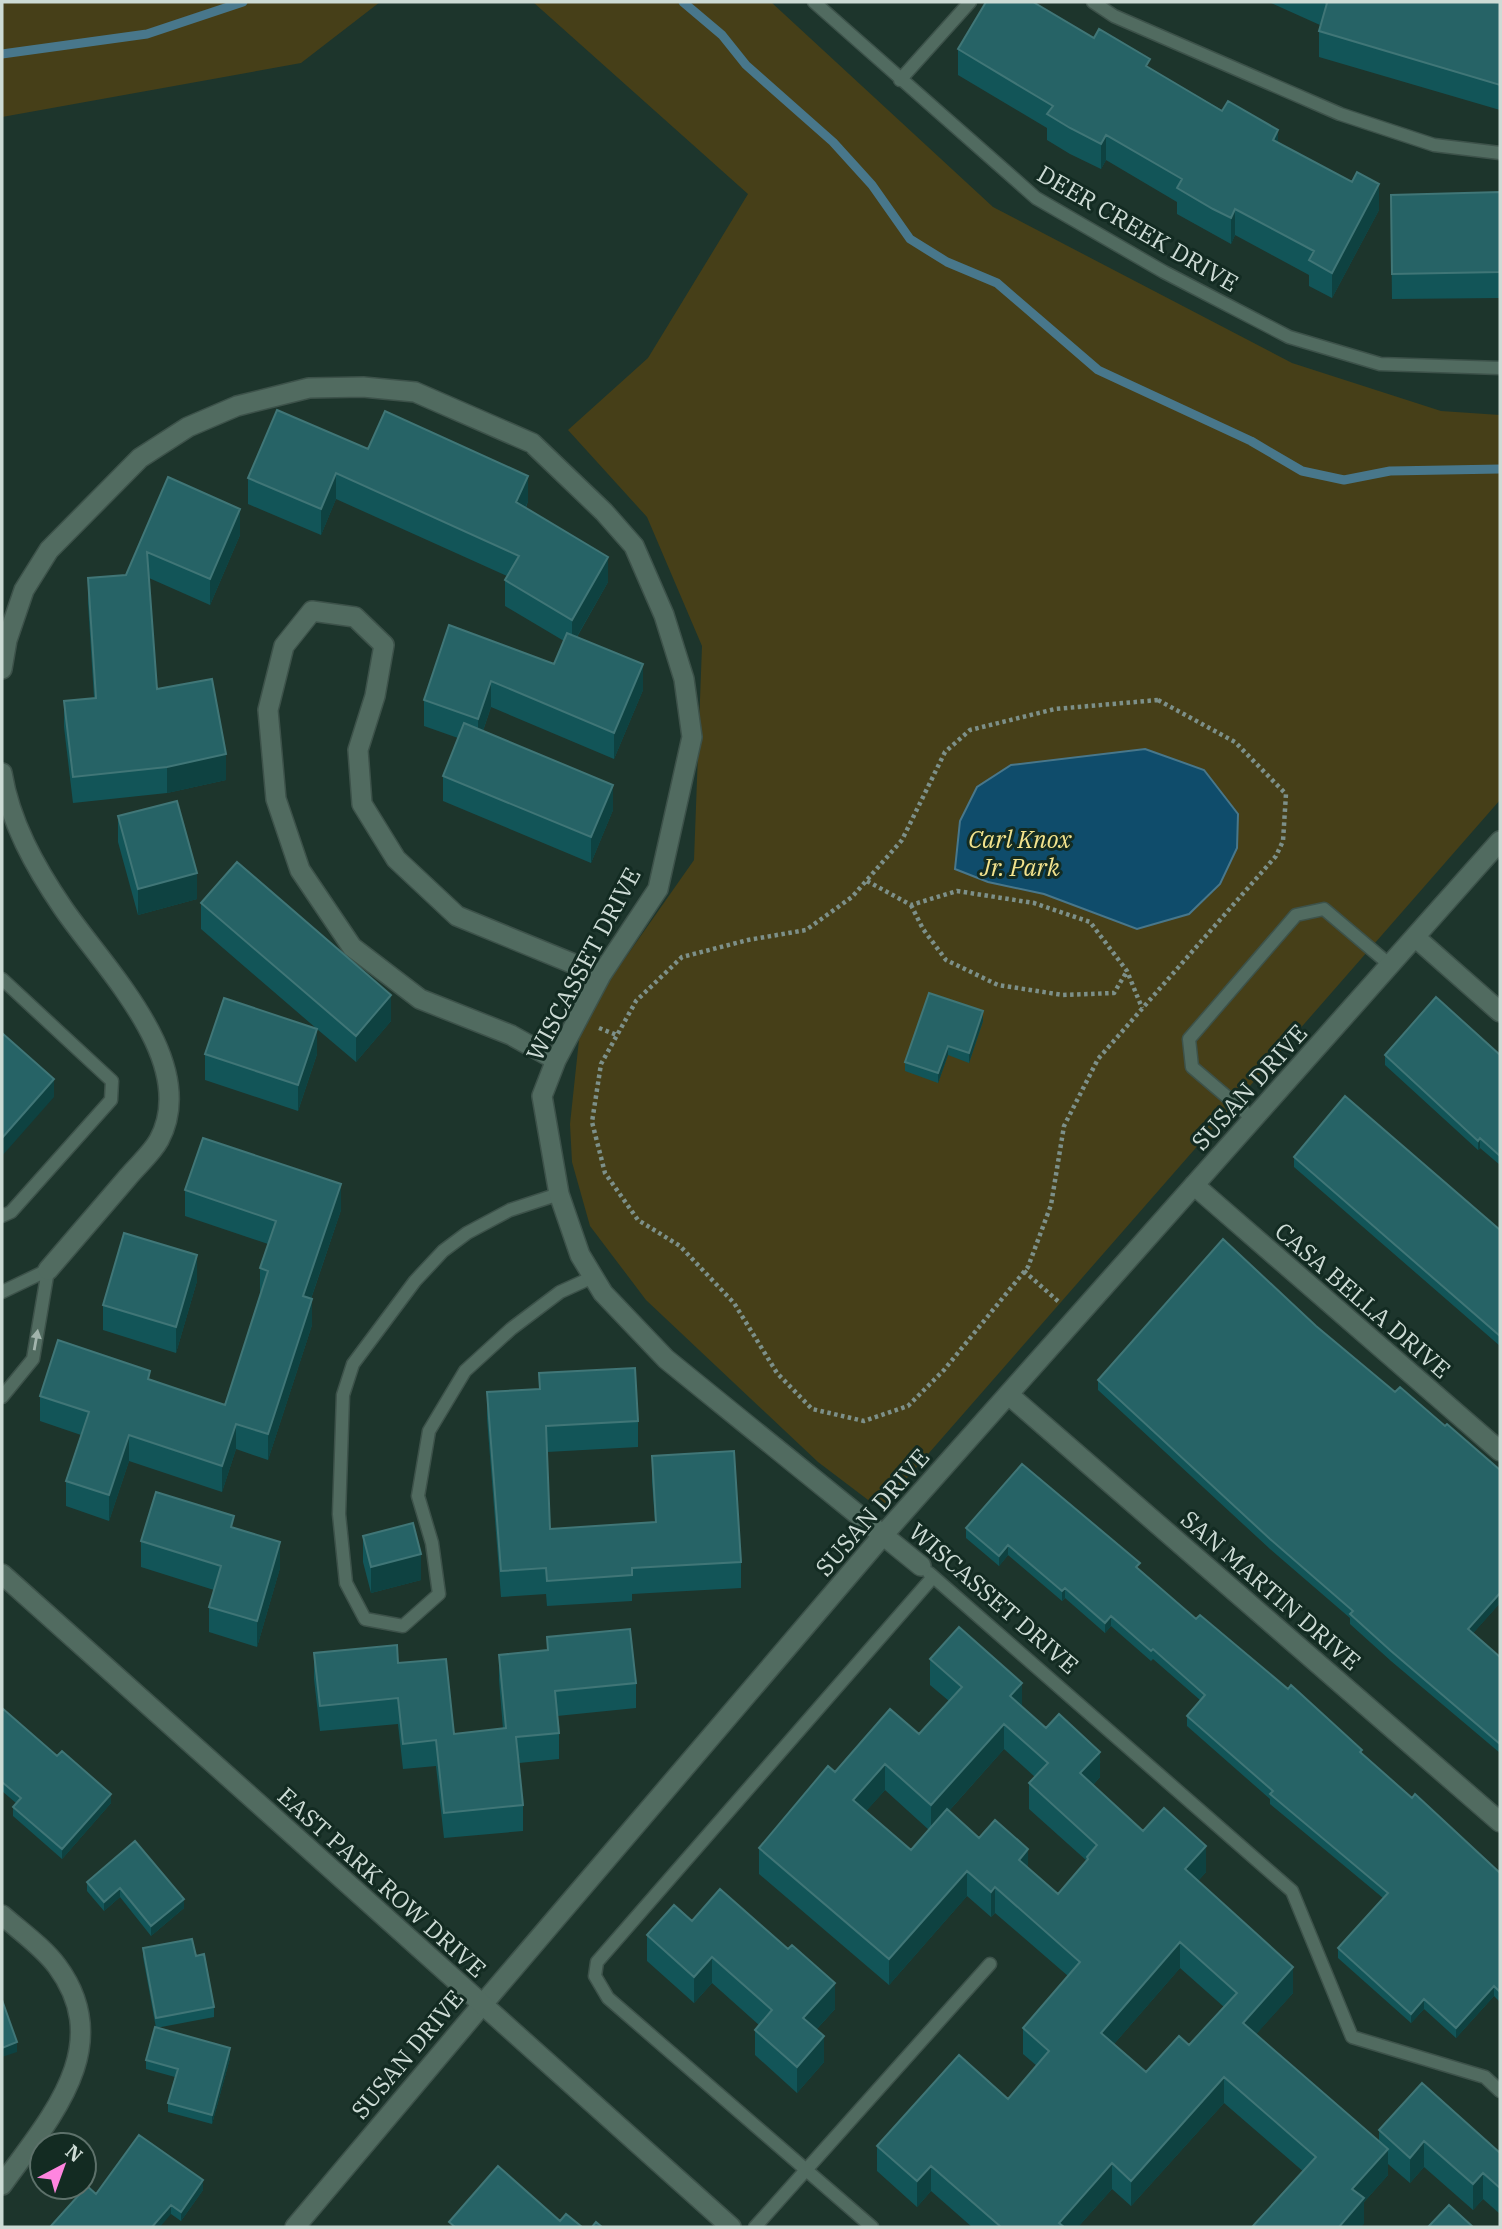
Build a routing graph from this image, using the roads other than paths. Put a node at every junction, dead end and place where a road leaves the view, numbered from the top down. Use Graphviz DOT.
graph roads {
  1 [pos="814,2"];
  2 [pos="970,2"];
  3 [pos="1093,2"];
  4 [pos="900,80"];
  5 [pos="1500,153"];
  6 [pos="1500,368"];
  7 [pos="2,668"];
  8 [pos="2,773"];
  9 [pos="1500,841"];
  10 [pos="1415,937"];
  11 [pos="1390,965"];
  12 [pos="601,975"];
  13 [pos="2,979"];
  14 [pos="1500,1012"];
  15 [pos="556,1060"];
  16 [pos="1253,1119"];
  17 [pos="1194,1185"];
  18 [pos="559,1194"];
  19 [pos="2,1216"];
  20 [pos="48,1270"];
  21 [pos="593,1277"];
  22 [pos="2,1292"];
  23 [pos="1009,1395"];
  24 [pos="2,1397"];
  25 [pos="1500,1451"];
  26 [pos="884,1534"];
  27 [pos="927,1572"];
  28 [pos="2,1574"];
  29 [pos="1500,1822"];
  30 [pos="2,1915"];
  31 [pos="990,1964"];
  32 [pos="482,2004"];
  33 [pos="1500,2091"];
  34 [pos="806,2171"];
  35 [pos="2,2185"];
  36 [pos="295,2227"];
  37 [pos="731,2227"];
  38 [pos="755,2227"];
  39 [pos="872,2227"];
  1 -- 4 [label="lane, DEER CREEK DRIVE"];
  2 -- 4 [label="lane"];
  3 -- 5 [label="lane"];
  4 -- 6 [label="lane, DEER CREEK DRIVE"];
  7 -- 12 [label="street, WISCASSET DRIVE"];
  8 -- 20 [label="street"];
  9 -- 10 [label="street, SUSAN DRIVE"];
  10 -- 11 [label="street, SUSAN DRIVE"];
  10 -- 14 [label="street"];
  11 -- 16 [label="street, SUSAN DRIVE"];
  11 -- 16 [label="lane"];
  12 -- 15 [label="street, WISCASSET DRIVE"];
  12 -- 15 [label="street"];
  13 -- 19 [label="lane"];
  15 -- 18 [label="street, WISCASSET DRIVE"];
  16 -- 17 [label="street, SUSAN DRIVE"];
  17 -- 23 [label="street, SUSAN DRIVE"];
  17 -- 25 [label="street, CASA BELLA DRIVE"];
  18 -- 21 [label="street, WISCASSET DRIVE"];
  18 -- 21 [label="lane"];
  20 -- 22 [label="lane"];
  24 -- 20 [label="lane, one-way"];
  21 -- 26 [label="street, WISCASSET DRIVE"];
  23 -- 26 [label="street, SUSAN DRIVE"];
  23 -- 29 [label="street, SAN MARTIN DRIVE"];
  26 -- 27 [label="street, WISCASSET DRIVE"];
  26 -- 32 [label="street, SUSAN DRIVE"];
  27 -- 33 [label="lane, WISCASSET DRIVE"];
  27 -- 34 [label="lane"];
  28 -- 32 [label="street, EAST PARK ROW DRIVE"];
  30 -- 35 [label="street"];
  31 -- 34 [label="lane"];
  32 -- 36 [label="street, SUSAN DRIVE"];
  32 -- 37 [label="street, EAST PARK ROW DRIVE"];
  34 -- 38 [label="lane"];
  34 -- 39 [label="lane"];
}
